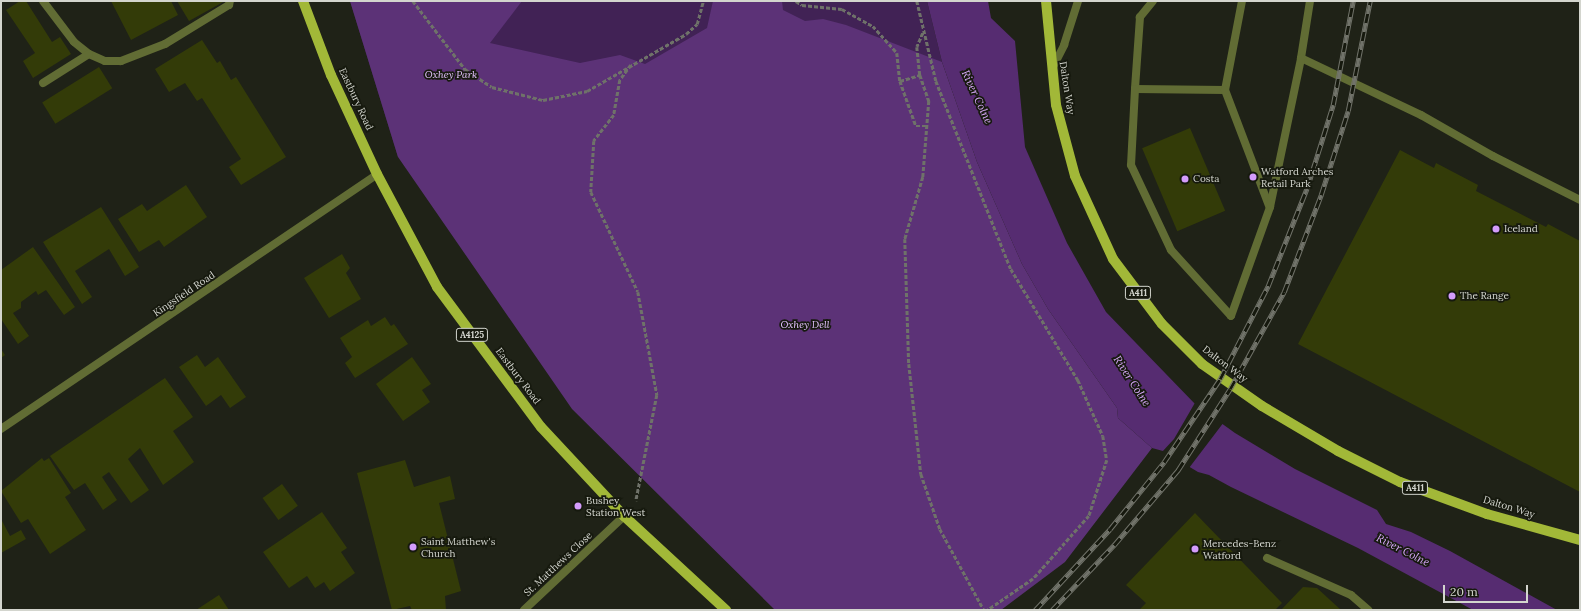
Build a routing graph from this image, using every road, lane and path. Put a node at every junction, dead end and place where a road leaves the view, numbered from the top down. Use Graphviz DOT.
graph roads {
  1 [pos="43,1"];
  2 [pos="230,1"];
  3 [pos="303,1"];
  4 [pos="413,1"];
  5 [pos="704,1"];
  6 [pos="796,1"];
  7 [pos="916,1"];
  8 [pos="1046,1"];
  9 [pos="1078,1"];
  10 [pos="1153,1"];
  11 [pos="1242,1"];
  12 [pos="1310,1"];
  13 [pos="923,32"];
  14 [pos="88,54"];
  15 [pos="1301,58"];
  16 [pos="631,65"];
  17 [pos="1052,70"];
  18 [pos="920,75"];
  19 [pos="900,81"];
  20 [pos="43,83"];
  21 [pos="1136,89"];
  22 [pos="1225,90"];
  23 [pos="927,126"];
  24 [pos="377,174"];
  25 [pos="1580,200"];
  26 [pos="1270,207"];
  27 [pos="1,429"];
  28 [pos="624,516"];
  29 [pos="1580,540"];
  30 [pos="1267,558"];
  31 [pos="524,610"];
  32 [pos="726,610"];
  33 [pos="984,610"];
  34 [pos="988,610"];
  35 [pos="1368,610"];
  1 -- 14 [label="street"];
  2 -- 14 [label="street"];
  3 -- 24 [label="main road, Eastbury Road / A4125"];
  4 -- 16 [label="path"];
  5 -- 16 [label="path"];
  6 -- 19 [label="path"];
  7 -- 13 [label="path"];
  8 -- 17 [label="main road, Dalton Way / A411"];
  9 -- 17 [label="street"];
  10 -- 21 [label="street"];
  11 -- 22 [label="street"];
  12 -- 15 [label="street"];
  13 -- 18 [label="path"];
  13 -- 34 [label="path"];
  14 -- 20 [label="street"];
  15 -- 25 [label="street"];
  15 -- 26 [label="street"];
  16 -- 28 [label="path"];
  17 -- 29 [label="main road, Dalton Way / A411"];
  18 -- 19 [label="path"];
  18 -- 23 [label="path"];
  19 -- 23 [label="path"];
  21 -- 22 [label="street"];
  21 -- 26 [label="street"];
  22 -- 26 [label="street"];
  23 -- 33 [label="path"];
  24 -- 27 [label="street, Kingsfield Road"];
  24 -- 28 [label="main road, Eastbury Road / A4125"];
  28 -- 31 [label="street, St. Matthews Close"];
  28 -- 32 [label="main road, Eastbury Road / A4125"];
  30 -- 35 [label="street"];
}
